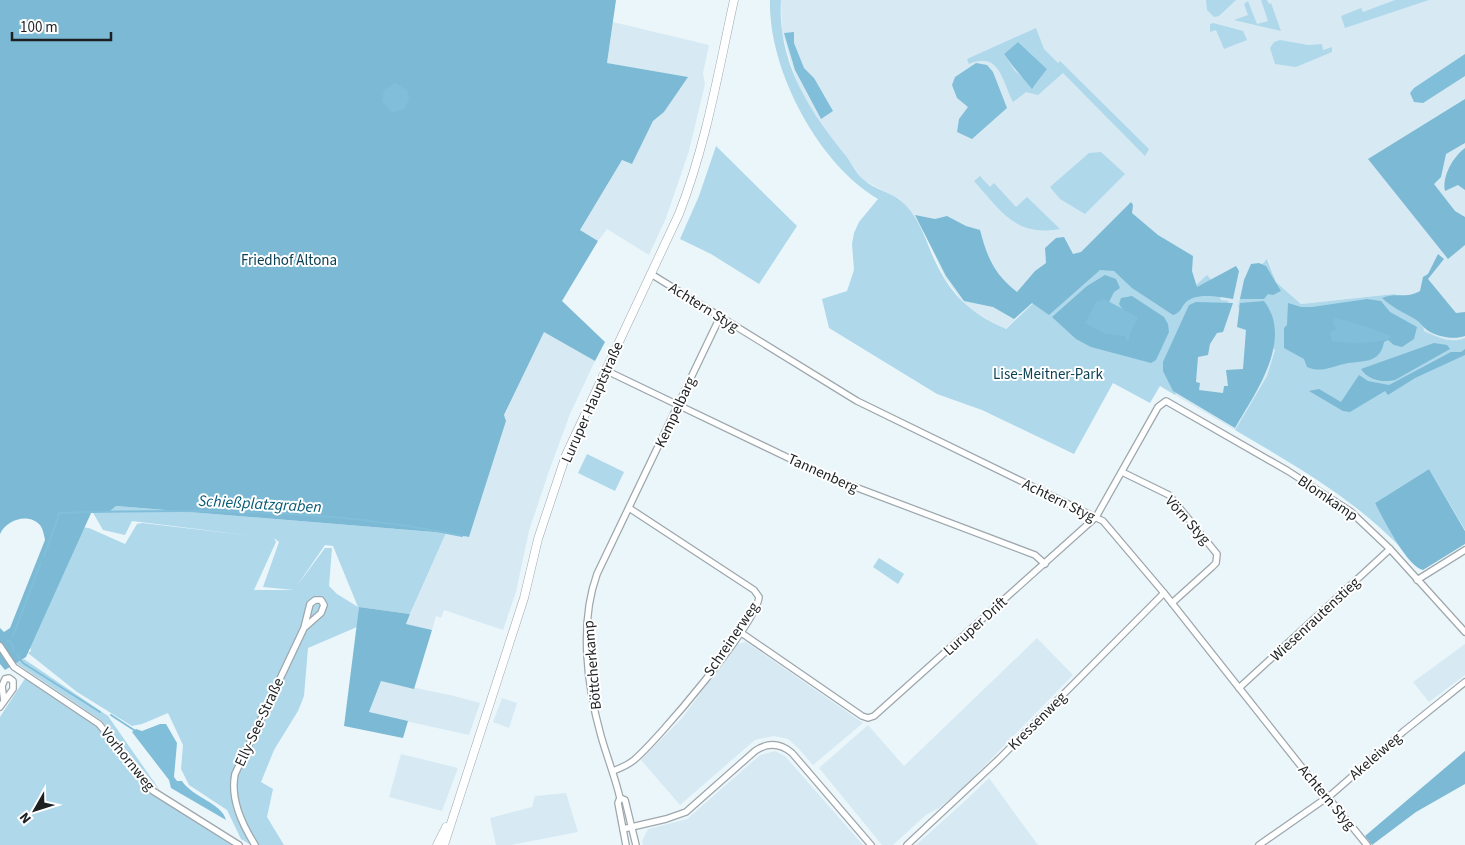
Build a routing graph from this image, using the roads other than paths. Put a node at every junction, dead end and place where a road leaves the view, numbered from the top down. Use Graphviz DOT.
graph roads {
  1 [pos="734,0"];
  2 [pos="651,274"];
  3 [pos="720,316"];
  4 [pos="605,370"];
  5 [pos="1163,402"];
  6 [pos="678,405"];
  7 [pos="1122,472"];
  8 [pos="629,508"];
  9 [pos="1096,517"];
  10 [pos="1390,549"];
  11 [pos="1465,550"];
  12 [pos="1045,564"];
  13 [pos="1417,580"];
  14 [pos="1164,593"];
  15 [pos="1172,603"];
  16 [pos="304,628"];
  17 [pos="740,632"];
  18 [pos="1465,632"];
  19 [pos="0,646"];
  20 [pos="18,670"];
  21 [pos="12,679"];
  22 [pos="1465,682"];
  23 [pos="1240,688"];
  24 [pos="4,701"];
  25 [pos="0,708"];
  26 [pos="614,771"];
  27 [pos="620,798"];
  28 [pos="1327,798"];
  29 [pos="456,808"];
  30 [pos="632,827"];
  31 [pos="623,829"];
  32 [pos="239,845"];
  33 [pos="255,845"];
  34 [pos="437,845"];
  35 [pos="444,845"];
  36 [pos="626,845"];
  37 [pos="636,845"];
  38 [pos="871,845"];
  39 [pos="907,845"];
  40 [pos="1259,845"];
  41 [pos="1367,845"];
  1 -- 2 [label="main road, Luruper Hauptstraße"];
  2 -- 3 [label="street, Achtern Styg"];
  2 -- 4 [label="main road, Luruper Hauptstraße"];
  3 -- 6 [label="street, Kempelbarg"];
  3 -- 9 [label="street, Achtern Styg"];
  4 -- 6 [label="street, Tannenberg"];
  4 -- 29 [label="main road, Luruper Hauptstraße"];
  5 -- 7 [label="street, Luruper Drift"];
  5 -- 10 [label="street, Blomkamp"];
  6 -- 8 [label="street, Kempelbarg"];
  6 -- 12 [label="street, Tannenberg"];
  7 -- 9 [label="street, Luruper Drift"];
  7 -- 15 [label="street, Vörn Styg"];
  8 -- 17 [label="street, Schreinerweg"];
  8 -- 26 [label="street, Böttcherkamp"];
  9 -- 12 [label="street, Luruper Drift"];
  9 -- 14 [label="street, Achtern Styg"];
  10 -- 13 [label="street, Blomkamp"];
  10 -- 23 [label="street, Wiesenrautenstieg"];
  11 -- 13 [label="street"];
  12 -- 17 [label="street, Luruper Drift"];
  13 -- 18 [label="street, Blomkamp"];
  14 -- 15 [label="street, Achtern Styg"];
  14 -- 39 [label="street, Kressenweg"];
  15 -- 23 [label="street, Achtern Styg"];
  16 -- 16 [label="street, Elly-See-Straße"];
  16 -- 33 [label="street, Elly-See-Straße"];
  17 -- 26 [label="street, Schreinerweg"];
  19 -- 20 [label="street, Vorhornweg"];
  20 -- 21 [label="street"];
  20 -- 32 [label="street, Vorhornweg"];
  21 -- 24 [label="street"];
  21 -- 24 [label="street"];
  22 -- 28 [label="street, Akeleiweg"];
  23 -- 28 [label="street, Achtern Styg"];
  24 -- 25 [label="street"];
  26 -- 27 [label="street, Böttcherkamp"];
  27 -- 30 [label="street, Böttcherkamp"];
  27 -- 31 [label="street, Böttcherkamp"];
  28 -- 40 [label="street, Akeleiweg"];
  28 -- 41 [label="street, Achtern Styg"];
  29 -- 34 [label="main road, Luruper Hauptstraße"];
  29 -- 35 [label="main road, Luruper Hauptstraße"];
  30 -- 31 [label="street"];
  30 -- 37 [label="street, Böttcherkamp"];
  30 -- 38 [label="street"];
  31 -- 36 [label="street, Böttcherkamp"];
}
